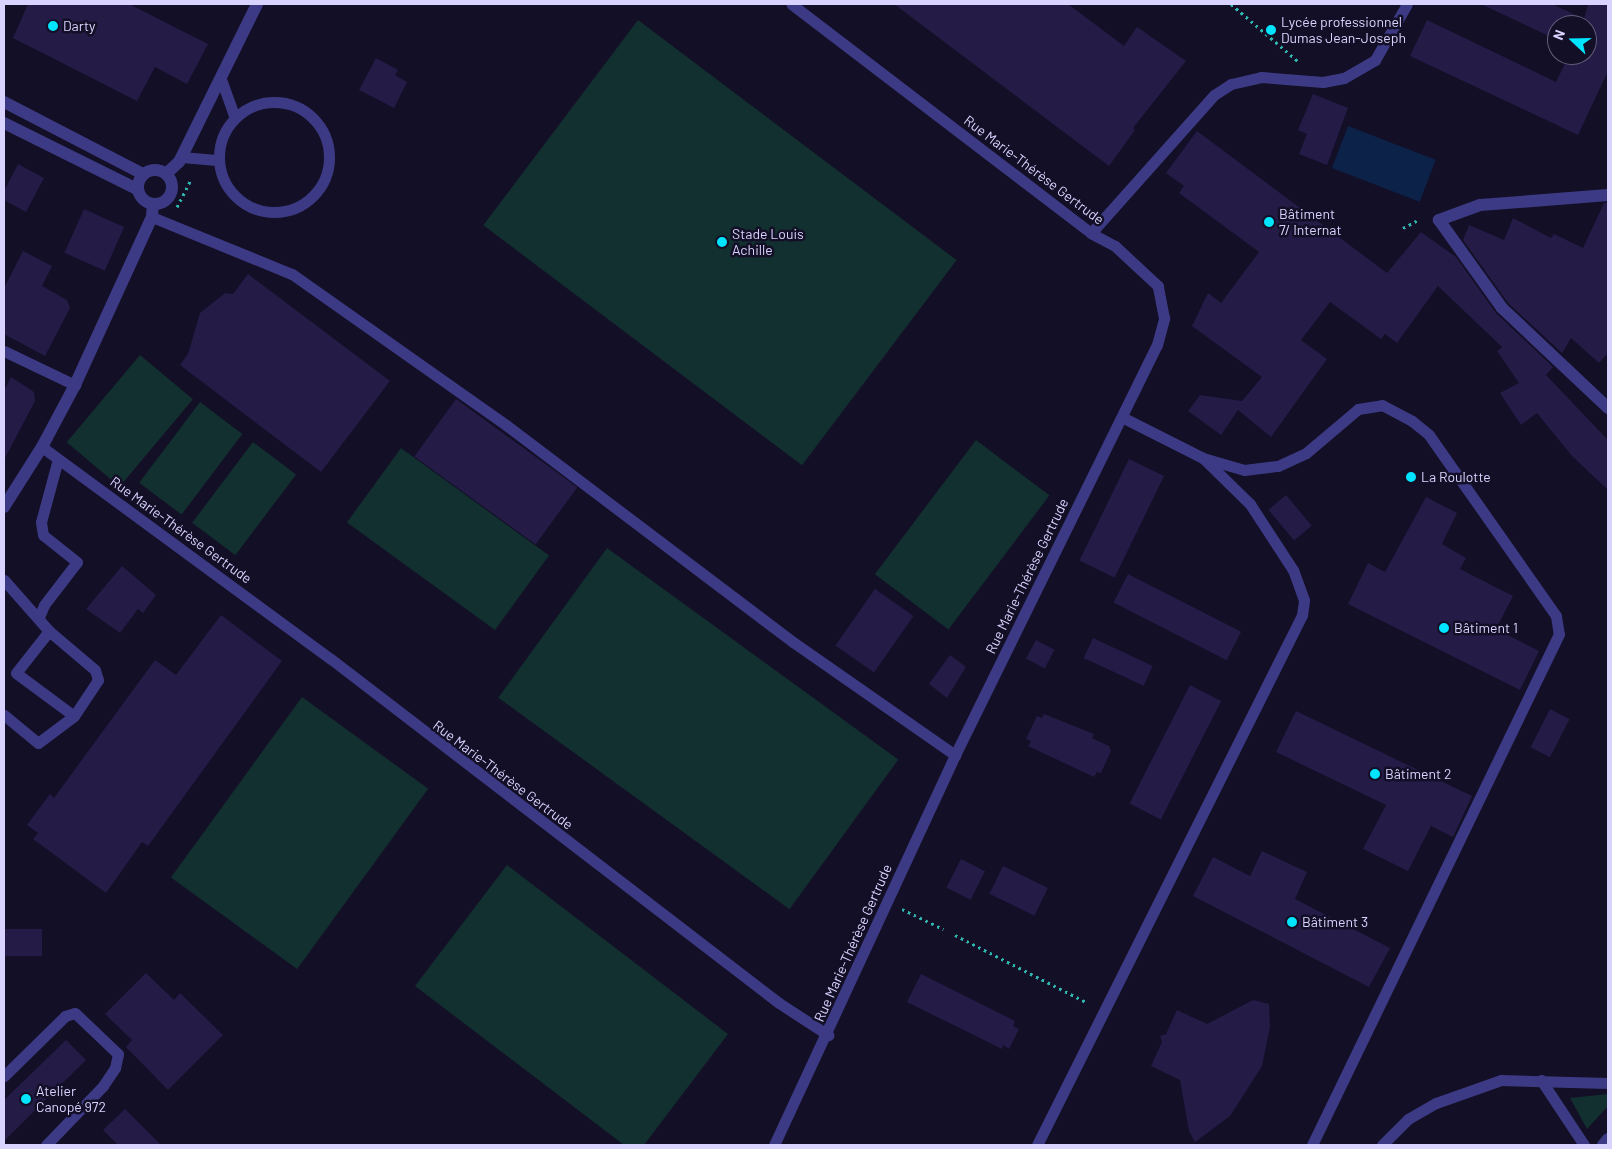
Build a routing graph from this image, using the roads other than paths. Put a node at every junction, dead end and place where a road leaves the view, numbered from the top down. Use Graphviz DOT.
graph roads {
  1 [pos="257,4"];
  2 [pos="792,4"];
  3 [pos="1407,4"];
  4 [pos="221,79"];
  5 [pos="4,102"];
  6 [pos="235,118"];
  7 [pos="4,123"];
  8 [pos="182,157"];
  9 [pos="219,160"];
  10 [pos="143,174"];
  11 [pos="166,174"];
  12 [pos="137,189"];
  13 [pos="1608,195"];
  14 [pos="152,211"];
  15 [pos="1091,233"];
  16 [pos="4,351"];
  17 [pos="74,385"];
  18 [pos="1608,408"];
  19 [pos="1122,417"];
  20 [pos="42,447"];
  21 [pos="1203,458"];
  22 [pos="58,459"];
  23 [pos="4,507"];
  24 [pos="4,580"];
  25 [pos="39,616"];
  26 [pos="49,631"];
  27 [pos="4,715"];
  28 [pos="74,716"];
  29 [pos="955,755"];
  30 [pos="828,1035"];
  31 [pos="4,1076"];
  32 [pos="1541,1080"];
  33 [pos="1608,1084"];
  34 [pos="1608,1139"];
  35 [pos="47,1145"];
  36 [pos="774,1145"];
  37 [pos="1037,1145"];
  38 [pos="1312,1145"];
  39 [pos="1382,1145"];
  40 [pos="1584,1145"];
  41 [pos="1603,1145"];
  1 -- 4 [label="street"];
  2 -- 15 [label="lane, Rue Marie-Thérèse Gertrude"];
  3 -- 15 [label="lane"];
  4 -- 6 [label="lane"];
  4 -- 8 [label="street"];
  5 -- 10 [label="street"];
  6 -- 9 [label="lane"];
  6 -- 9 [label="lane"];
  7 -- 12 [label="street"];
  8 -- 9 [label="lane"];
  8 -- 11 [label="street"];
  10 -- 11 [label="street"];
  10 -- 12 [label="street"];
  11 -- 14 [label="street"];
  12 -- 14 [label="street"];
  13 -- 18 [label="street"];
  14 -- 17 [label="street"];
  14 -- 29 [label="lane"];
  15 -- 19 [label="lane, Rue Marie-Thérèse Gertrude"];
  16 -- 17 [label="lane"];
  17 -- 20 [label="street"];
  19 -- 21 [label="lane"];
  19 -- 29 [label="lane, Rue Marie-Thérèse Gertrude"];
  20 -- 22 [label="lane, Rue Marie-Thérèse Gertrude"];
  20 -- 23 [label="street"];
  21 -- 37 [label="lane"];
  21 -- 38 [label="lane"];
  22 -- 25 [label="lane"];
  22 -- 30 [label="lane, Rue Marie-Thérèse Gertrude"];
  24 -- 25 [label="lane"];
  25 -- 26 [label="lane"];
  26 -- 28 [label="lane"];
  26 -- 28 [label="lane"];
  27 -- 28 [label="lane"];
  29 -- 30 [label="lane, Rue Marie-Thérèse Gertrude"];
  30 -- 36 [label="lane"];
  31 -- 35 [label="lane"];
  32 -- 33 [label="lane"];
  32 -- 39 [label="lane"];
  32 -- 40 [label="lane"];
  34 -- 41 [label="street"];
}
